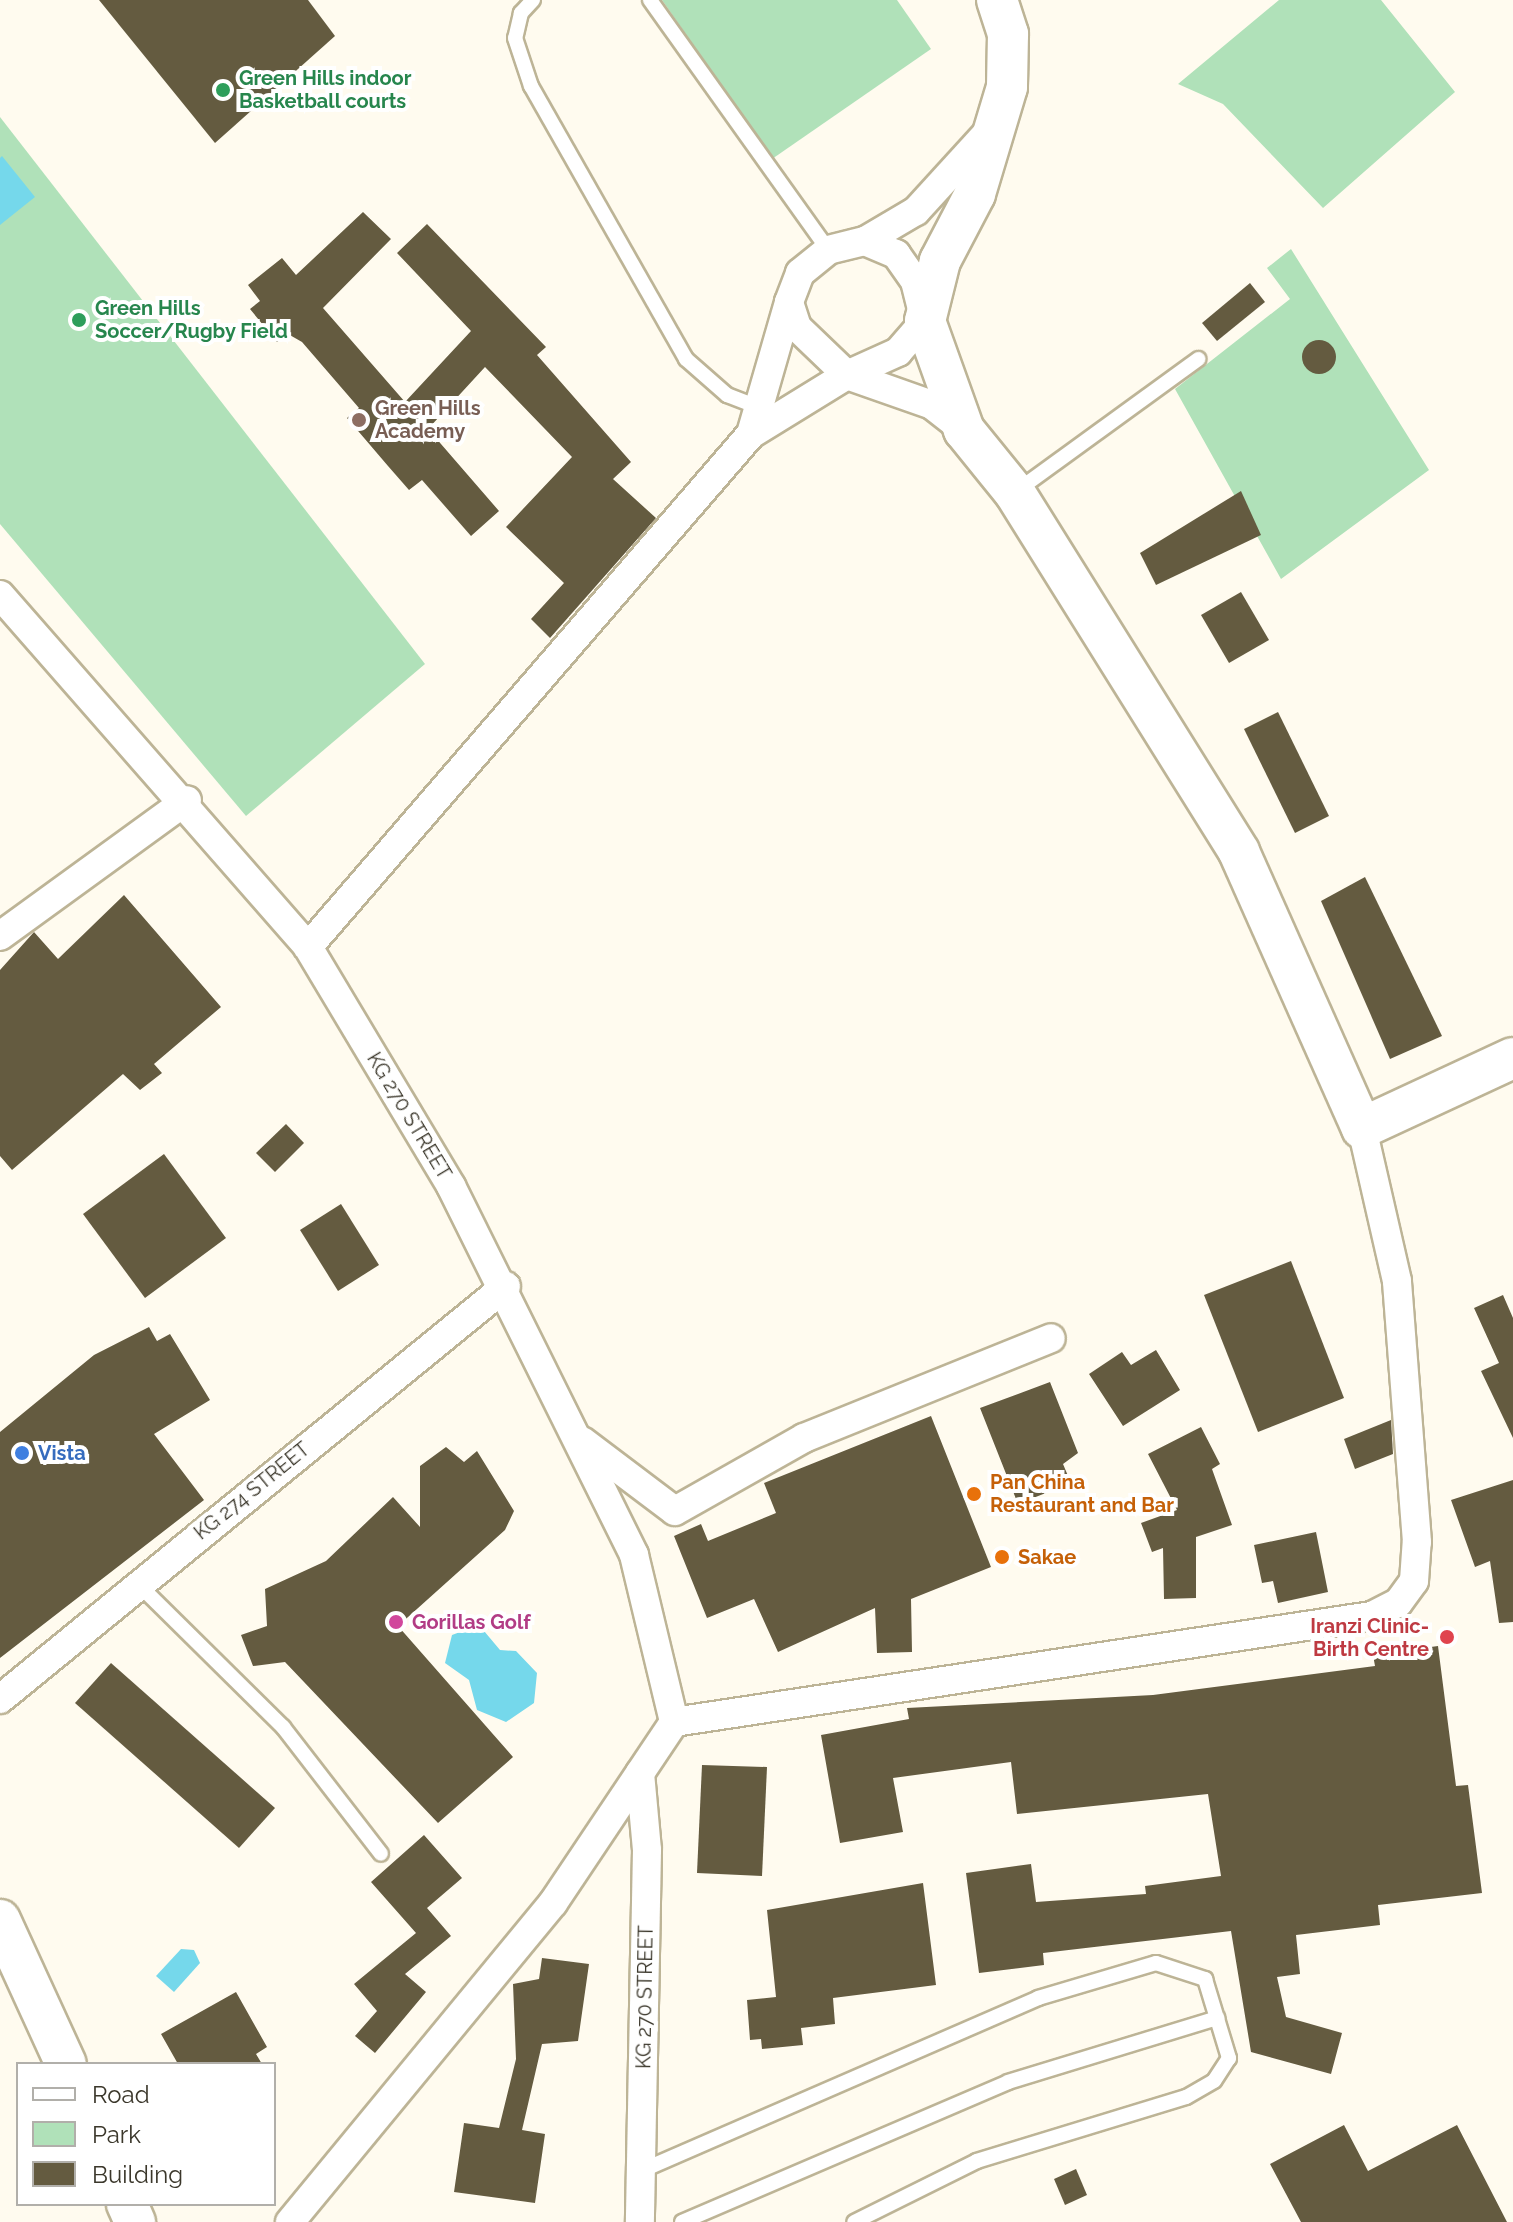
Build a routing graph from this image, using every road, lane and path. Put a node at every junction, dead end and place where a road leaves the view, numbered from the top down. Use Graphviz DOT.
graph roads {
  1 [pos="533,0"];
  2 [pos="650,0"];
  3 [pos="997,0"];
  4 [pos="994,125"];
  5 [pos="865,241"];
  6 [pos="828,250"];
  7 [pos="789,302"];
  8 [pos="925,321"];
  9 [pos="1198,359"];
  10 [pos="847,375"];
  11 [pos="755,420"];
  12 [pos="964,430"];
  13 [pos="1015,493"];
  14 [pos="0,595"];
  15 [pos="187,800"];
  16 [pos="0,936"];
  17 [pos="308,947"];
  18 [pos="1513,1058"];
  19 [pos="1362,1128"];
  20 [pos="506,1286"];
  21 [pos="1051,1338"];
  22 [pos="579,1439"];
  23 [pos="138,1584"];
  24 [pos="0,1699"];
  25 [pos="674,1722"];
  26 [pos="640,1773"];
  27 [pos="381,1854"];
  28 [pos="0,1920"];
  29 [pos="1217,2018"];
  30 [pos="65,2062"];
  31 [pos="643,2170"];
  32 [pos="290,2222"];
  33 [pos="640,2222"];
  34 [pos="682,2222"];
  35 [pos="854,2222"];
  1 -- 11 [label="lane"];
  2 -- 6 [label="lane"];
  3 -- 4 [label="street"];
  4 -- 5 [label="street"];
  4 -- 8 [label="street"];
  5 -- 6 [label="street"];
  5 -- 8 [label="street"];
  6 -- 7 [label="street"];
  7 -- 10 [label="street"];
  7 -- 11 [label="street"];
  8 -- 10 [label="street"];
  8 -- 12 [label="street"];
  9 -- 13 [label="lane"];
  10 -- 11 [label="street"];
  10 -- 12 [label="street"];
  11 -- 17 [label="street"];
  12 -- 13 [label="street"];
  13 -- 19 [label="street"];
  14 -- 15 [label="street, KG 270 STREET"];
  15 -- 16 [label="street"];
  15 -- 17 [label="street, KG 270 STREET"];
  17 -- 20 [label="street, KG 270 STREET"];
  18 -- 19 [label="street"];
  19 -- 25 [label="street"];
  20 -- 22 [label="street, KG 270 STREET"];
  20 -- 23 [label="street, KG 274 STREET"];
  21 -- 22 [label="street"];
  22 -- 25 [label="street, KG 270 STREET"];
  23 -- 24 [label="street, KG 274 STREET"];
  23 -- 27 [label="lane"];
  25 -- 26 [label="street"];
  26 -- 31 [label="street, KG 270 STREET"];
  26 -- 32 [label="street"];
  28 -- 30 [label="street"];
  29 -- 31 [label="lane"];
  29 -- 34 [label="lane"];
  29 -- 35 [label="lane"];
  31 -- 33 [label="street, KG 270 STREET"];
}
